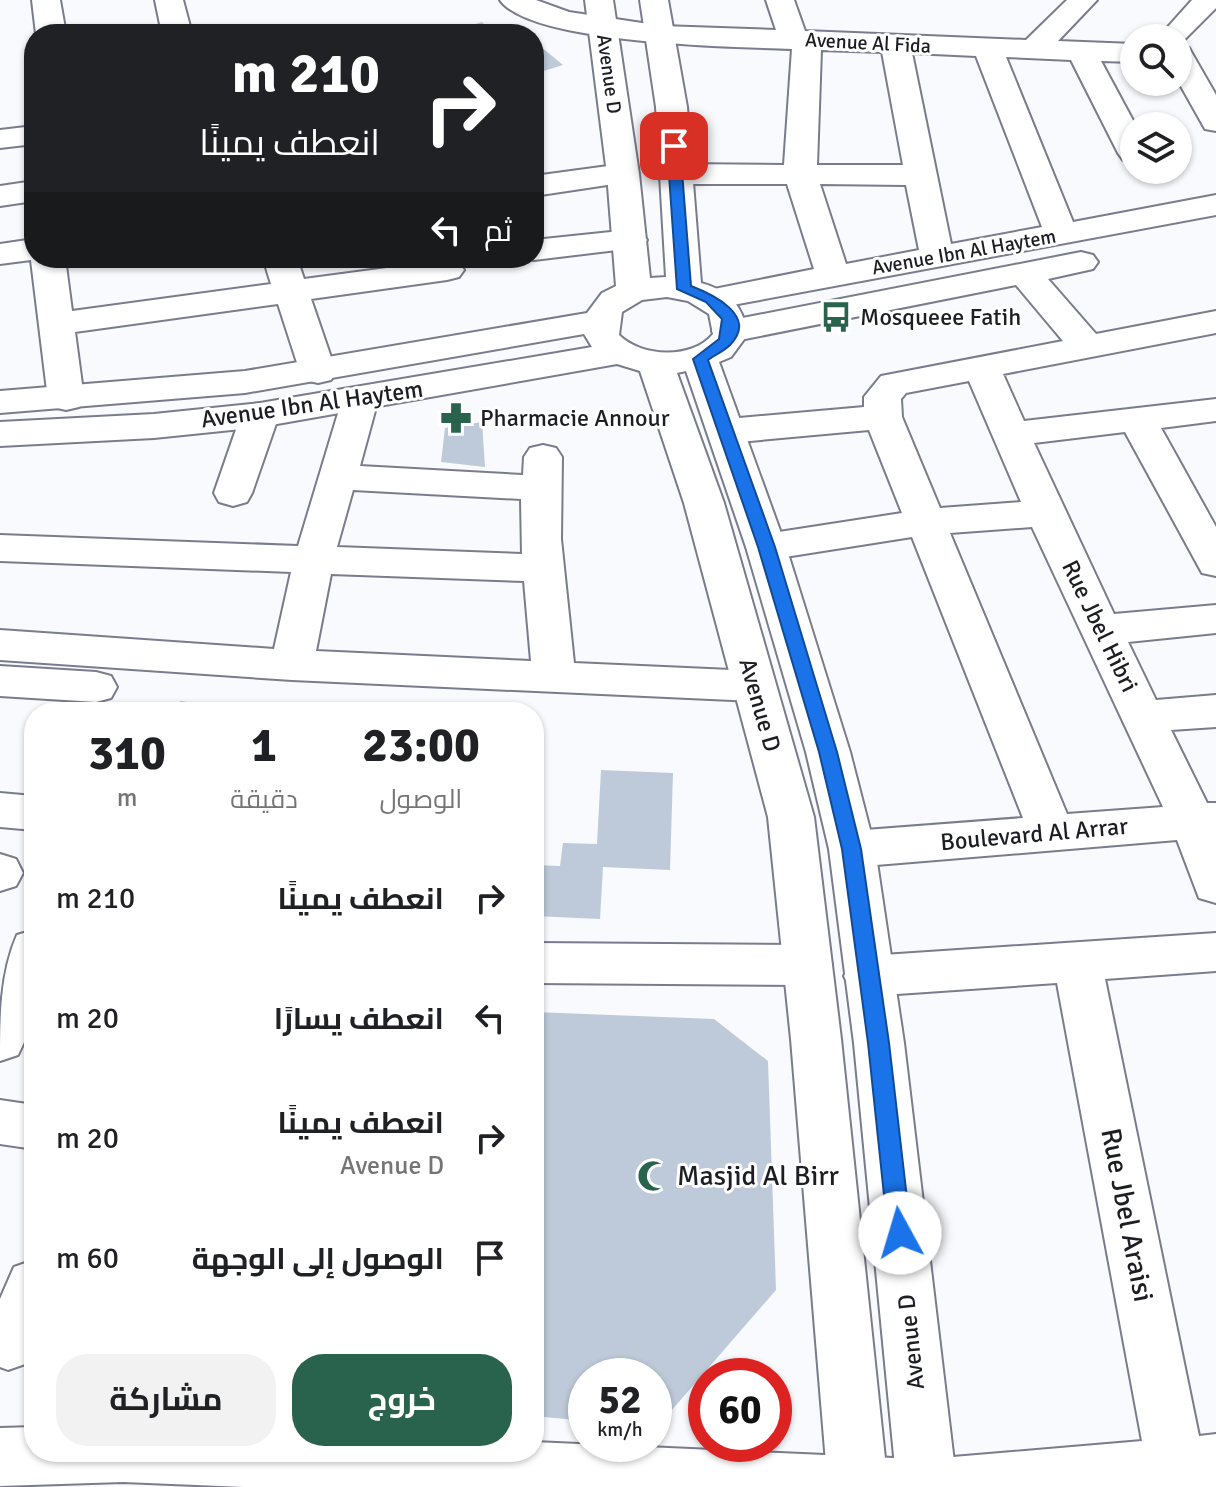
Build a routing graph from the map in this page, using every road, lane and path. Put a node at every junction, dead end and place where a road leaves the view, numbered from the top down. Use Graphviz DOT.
graph roads {
  1 [pos="46,0"];
  2 [pos="169,0"];
  3 [pos="514,0"];
  4 [pos="654,0"];
  5 [pos="780,0"];
  6 [pos="1083,0"];
  7 [pos="1207,8"];
  8 [pos="600,14"];
  9 [pos="50,24"];
  10 [pos="175,24"];
  11 [pos="1192,30"];
  12 [pos="662,35"];
  13 [pos="800,38"];
  14 [pos="895,45"];
  15 [pos="988,49"];
  16 [pos="1034,49"];
  17 [pos="1081,50"];
  18 [pos="1120,52"];
  19 [pos="1192,54"];
  20 [pos="1216,58"];
  21 [pos="1192,78"];
  22 [pos="1216,122"];
  23 [pos="1120,126"];
  24 [pos="24,136"];
  25 [pos="0,139"];
  26 [pos="623,174"];
  27 [pos="677,174"];
  28 [pos="800,174"];
  29 [pos="919,175"];
  30 [pos="1150,184"];
  31 [pos="544,185"];
  32 [pos="24,192"];
  33 [pos="0,196"];
  34 [pos="1216,205"];
  35 [pos="1166,215"];
  36 [pos="1061,234"];
  37 [pos="1216,236"];
  38 [pos="630,240"];
  39 [pos="544,249"];
  40 [pos="24,250"];
  41 [pos="0,254"];
  42 [pos="937,257"];
  43 [pos="49,268"];
  44 [pos="447,270"];
  45 [pos="1023,272"];
  46 [pos="286,274"];
  47 [pos="833,275"];
  48 [pos="634,291"];
  49 [pos="698,294"];
  50 [pos="600,321"];
  51 [pos="1216,322"];
  52 [pos="57,324"];
  53 [pos="1088,347"];
  54 [pos="677,352"];
  55 [pos="982,368"];
  56 [pos="318,372"];
  57 [pos="66,399"];
  58 [pos="360,400"];
  59 [pos="0,402"];
  60 [pos="1216,410"];
  61 [pos="260,415"];
  62 [pos="883,417"];
  63 [pos="1137,419"];
  64 [pos="728,431"];
  65 [pos="0,434"];
  66 [pos="1011,434"];
  67 [pos="338,477"];
  68 [pos="233,493"];
  69 [pos="1045,513"];
  70 [pos="927,522"];
  71 [pos="766,547"];
  72 [pos="0,548"];
  73 [pos="313,561"];
  74 [pos="1216,563"];
  75 [pos="544,568"];
  76 [pos="1216,619"];
  77 [pos="1103,630"];
  78 [pos="0,645"];
  79 [pos="292,665"];
  80 [pos="554,677"];
  81 [pos="0,681"];
  82 [pos="97,684"];
  83 [pos="754,686"];
  84 [pos="1216,711"];
  85 [pos="1144,717"];
  86 [pos="0,810"];
  87 [pos="24,812"];
  88 [pos="1204,821"];
  89 [pos="1052,833"];
  90 [pos="852,849"];
  91 [pos="1216,885"];
  92 [pos="1216,952"];
  93 [pos="544,963"];
  94 [pos="1078,964"];
  95 [pos="808,965"];
  96 [pos="868,976"];
  97 [pos="24,991"];
  98 [pos="816,1039"];
  99 [pos="0,1040"];
  100 [pos="879,1043"];
  101 [pos="0,1122"];
  102 [pos="24,1126"];
  103 [pos="24,1308"];
  104 [pos="8,1344"];
  105 [pos="24,1456"];
  106 [pos="0,1457"];
  107 [pos="121,1462"];
  108 [pos="400,1462"];
  109 [pos="1196,1465"];
  110 [pos="114,1487"];
  111 [pos="870,1487"];
  112 [pos="927,1487"];
  113 [pos="941,1487"];
  1 -- 9 [label="street"];
  2 -- 10 [label="street"];
  3 -- 8 [label="street, Avenue Al Fida"];
  4 -- 12 [label="street"];
  5 -- 13 [label="street"];
  6 -- 16 [label="street"];
  7 -- 11 [label="street"];
  8 -- 12 [label="street, Avenue Al Fida"];
  8 -- 26 [label="street, Avenue D"];
  12 -- 13 [label="street, Avenue Al Fida"];
  12 -- 27 [label="street"];
  13 -- 14 [label="street, Avenue Al Fida"];
  13 -- 28 [label="street"];
  14 -- 15 [label="street, Avenue Al Fida"];
  14 -- 29 [label="street"];
  15 -- 16 [label="street, Avenue Al Fida"];
  15 -- 36 [label="street"];
  16 -- 17 [label="street, Avenue Al Fida"];
  17 -- 18 [label="street, Avenue Al Fida"];
  17 -- 23 [label="street"];
  19 -- 20 [label="street"];
  21 -- 22 [label="street"];
  24 -- 25 [label="street"];
  26 -- 31 [label="street"];
  26 -- 38 [label="street, Avenue D"];
  27 -- 28 [label="street"];
  27 -- 49 [label="street"];
  28 -- 29 [label="street"];
  28 -- 47 [label="street"];
  29 -- 42 [label="street"];
  30 -- 35 [label="street"];
  32 -- 33 [label="street"];
  34 -- 35 [label="street, Avenue Ibn Al Haytem"];
  35 -- 36 [label="street, Avenue Ibn Al Haytem"];
  36 -- 42 [label="street, Avenue Ibn Al Haytem"];
  37 -- 45 [label="street, Avenue Ibn Al Haytem"];
  38 -- 39 [label="street"];
  38 -- 48 [label="street, Avenue D"];
  40 -- 41 [label="street"];
  42 -- 47 [label="street, Avenue Ibn Al Haytem"];
  43 -- 52 [label="street"];
  44 -- 46 [label="street"];
  45 -- 53 [label="street"];
  45 -- 54 [label="street, Avenue Ibn Al Haytem"];
  46 -- 52 [label="street"];
  46 -- 56 [label="street"];
  47 -- 49 [label="street, Avenue Ibn Al Haytem"];
  48 -- 49 [label="street, Avenue Ibn Al Haytem"];
  48 -- 50 [label="street"];
  49 -- 54 [label="street"];
  50 -- 54 [label="street"];
  50 -- 56 [label="street, Avenue Ibn Al Haytem"];
  51 -- 53 [label="street"];
  52 -- 57 [label="street"];
  53 -- 55 [label="street"];
  54 -- 58 [label="street, Avenue Ibn Al Haytem"];
  54 -- 64 [label="street, Avenue D"];
  54 -- 83 [label="street, Avenue D"];
  55 -- 62 [label="street"];
  55 -- 66 [label="street, Rue Jbel Hibri"];
  56 -- 57 [label="street, Avenue Ibn Al Haytem"];
  57 -- 59 [label="street, Avenue Ibn Al Haytem"];
  58 -- 61 [label="street, Avenue Ibn Al Haytem"];
  58 -- 67 [label="street"];
  60 -- 63 [label="street"];
  61 -- 65 [label="street, Avenue Ibn Al Haytem"];
  61 -- 68 [label="street"];
  62 -- 64 [label="street"];
  62 -- 70 [label="street"];
  63 -- 66 [label="street"];
  63 -- 74 [label="street"];
  64 -- 71 [label="street, Avenue D"];
  66 -- 69 [label="street, Rue Jbel Hibri"];
  67 -- 73 [label="street"];
  67 -- 75 [label="street"];
  69 -- 70 [label="street"];
  69 -- 77 [label="street, Rue Jbel Hibri"];
  70 -- 71 [label="street"];
  70 -- 89 [label="street"];
  71 -- 90 [label="street, Avenue D"];
  72 -- 73 [label="street"];
  73 -- 75 [label="street"];
  73 -- 79 [label="street"];
  75 -- 80 [label="street"];
  76 -- 77 [label="street"];
  77 -- 85 [label="street, Rue Jbel Hibri"];
  78 -- 82 [label="street"];
  79 -- 80 [label="street"];
  79 -- 82 [label="street"];
  80 -- 83 [label="street"];
  81 -- 82 [label="street"];
  83 -- 95 [label="street, Avenue D"];
  84 -- 85 [label="street"];
  85 -- 88 [label="street, Rue Jbel Hibri"];
  86 -- 87 [label="street"];
  88 -- 89 [label="street, Boulevard Al Arrar"];
  88 -- 91 [label="street, Rue Jbel Hibri"];
  89 -- 90 [label="street, Boulevard Al Arrar"];
  90 -- 96 [label="street, Avenue D"];
  92 -- 94 [label="street"];
  93 -- 95 [label="street"];
  94 -- 96 [label="street"];
  94 -- 109 [label="street, Rue Jbel Araisi"];
  95 -- 98 [label="street, Avenue D"];
  96 -- 100 [label="street, Avenue D"];
  97 -- 99 [label="street"];
  98 -- 100 [label="street"];
  98 -- 111 [label="street, Avenue D"];
  100 -- 112 [label="street, Avenue D"];
  101 -- 102 [label="street"];
  103 -- 104 [label="street"];
  105 -- 106 [label="street"];
  107 -- 110 [label="street"];
  108 -- 111 [label="street"];
  109 -- 113 [label="street"];
}
